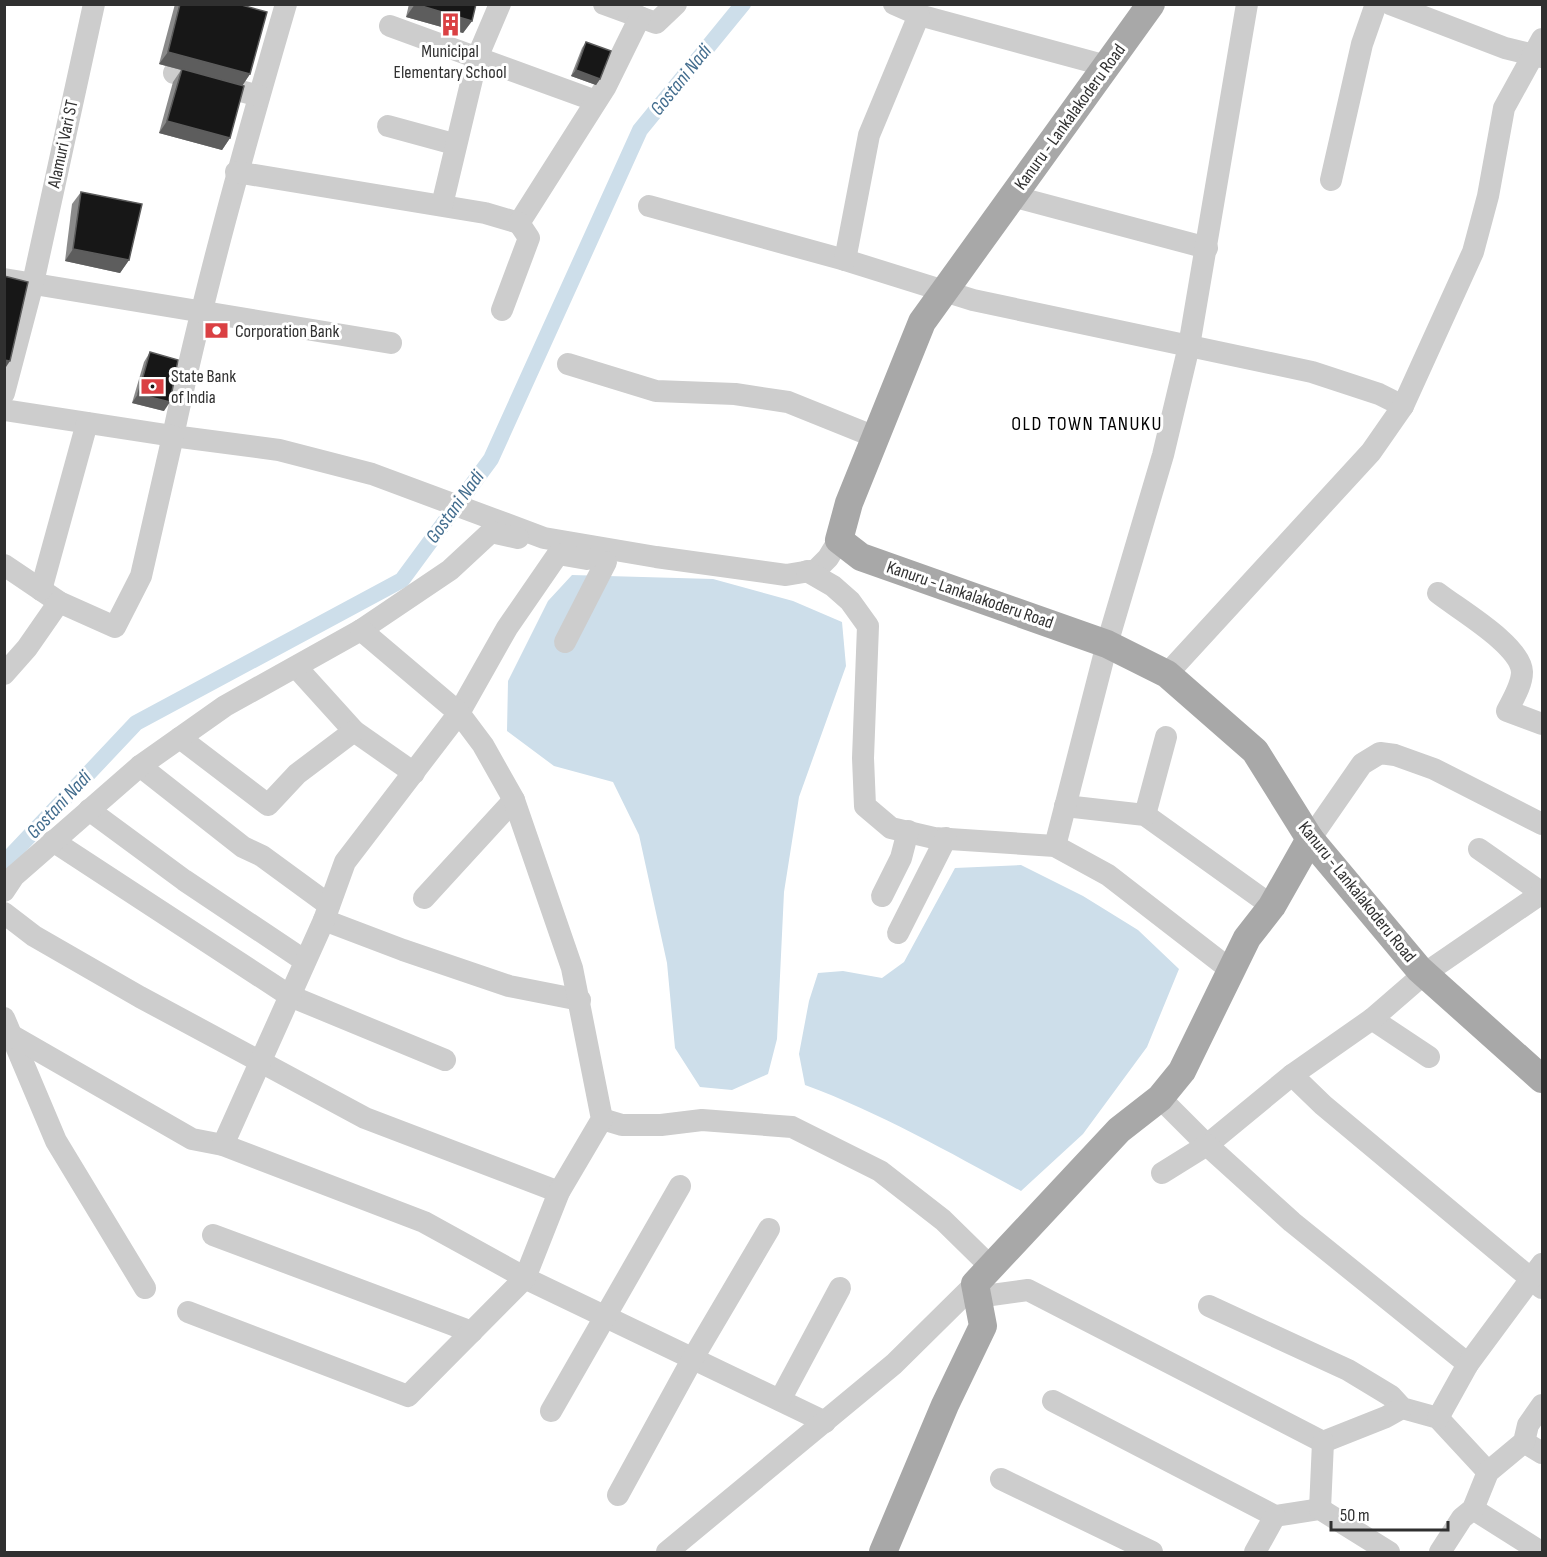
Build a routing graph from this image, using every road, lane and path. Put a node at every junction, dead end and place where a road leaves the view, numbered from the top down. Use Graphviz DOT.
graph roads {
  1 [pos="94,4"];
  2 [pos="286,4"];
  3 [pos="500,4"];
  4 [pos="603,4"];
  5 [pos="676,4"];
  6 [pos="894,4"];
  7 [pos="1151,4"];
  8 [pos="1247,4"];
  9 [pos="1376,4"];
  10 [pos="1390,4"];
  11 [pos="919,15"];
  12 [pos="639,17"];
  13 [pos="390,26"];
  14 [pos="1539,50"];
  15 [pos="477,58"];
  16 [pos="1107,66"];
  17 [pos="174,73"];
  18 [pos="259,96"];
  19 [pos="596,101"];
  20 [pos="388,126"];
  21 [pos="454,144"];
  22 [pos="236,172"];
  23 [pos="1331,180"];
  24 [pos="1012,196"];
  25 [pos="442,205"];
  26 [pos="650,206"];
  27 [pos="519,223"];
  28 [pos="1207,248"];
  29 [pos="845,260"];
  30 [pos="4,279"];
  31 [pos="33,283"];
  32 [pos="944,291"];
  33 [pos="502,310"];
  34 [pos="199,312"];
  35 [pos="391,343"];
  36 [pos="1189,346"];
  37 [pos="568,364"];
  38 [pos="4,393"];
  39 [pos="1403,406"];
  40 [pos="4,410"];
  41 [pos="87,423"];
  42 [pos="173,436"];
  43 [pos="875,437"];
  44 [pos="839,540"];
  45 [pos="558,554"];
  46 [pos="656,557"];
  47 [pos="606,562"];
  48 [pos="4,565"];
  49 [pos="807,571"];
  50 [pos="1438,593"];
  51 [pos="50,596"];
  52 [pos="361,630"];
  53 [pos="565,642"];
  54 [pos="1107,644"];
  55 [pos="297,668"];
  56 [pos="4,674"];
  57 [pos="1167,674"];
  58 [pos="459,713"];
  59 [pos="1542,724"];
  60 [pos="354,731"];
  61 [pos="1166,737"];
  62 [pos="180,738"];
  63 [pos="140,766"];
  64 [pos="414,773"];
  65 [pos="514,800"];
  66 [pos="1065,806"];
  67 [pos="89,810"];
  68 [pos="1145,815"];
  69 [pos="1542,824"];
  70 [pos="908,831"];
  71 [pos="946,838"];
  72 [pos="1310,839"];
  73 [pos="53,841"];
  74 [pos="1055,846"];
  75 [pos="1479,849"];
  76 [pos="4,891"];
  77 [pos="1542,893"];
  78 [pos="882,896"];
  79 [pos="424,898"];
  80 [pos="1272,906"];
  81 [pos="4,913"];
  82 [pos="327,913"];
  83 [pos="898,933"];
  84 [pos="305,962"];
  85 [pos="1232,971"];
  86 [pos="1429,979"];
  87 [pos="290,996"];
  88 [pos="579,1000"];
  89 [pos="1372,1018"];
  90 [pos="8,1026"];
  91 [pos="1429,1057"];
  92 [pos="445,1060"];
  93 [pos="261,1064"];
  94 [pos="1292,1075"];
  95 [pos="1542,1079"];
  96 [pos="1160,1098"];
  97 [pos="602,1119"];
  98 [pos="223,1145"];
  99 [pos="1207,1145"];
  100 [pos="1162,1173"];
  101 [pos="681,1186"];
  102 [pos="559,1192"];
  103 [pos="769,1229"];
  104 [pos="213,1235"];
  105 [pos="1538,1277"];
  106 [pos="525,1278"];
  107 [pos="981,1283"];
  108 [pos="145,1288"];
  109 [pos="840,1288"];
  110 [pos="1209,1306"];
  111 [pos="188,1312"];
  112 [pos="606,1317"];
  113 [pos="472,1332"];
  114 [pos="693,1358"];
  115 [pos="1468,1364"];
  116 [pos="780,1400"];
  117 [pos="1053,1401"];
  118 [pos="1542,1405"];
  119 [pos="1402,1408"];
  120 [pos="551,1411"];
  121 [pos="1438,1418"];
  122 [pos="825,1422"];
  123 [pos="1323,1442"];
  124 [pos="1533,1448"];
  125 [pos="1488,1472"];
  126 [pos="1001,1479"];
  127 [pos="618,1495"];
  128 [pos="1320,1509"];
  129 [pos="1473,1509"];
  130 [pos="1275,1516"];
  131 [pos="668,1552"];
  132 [pos="883,1552"];
  133 [pos="1152,1552"];
  134 [pos="1255,1552"];
  135 [pos="1389,1552"];
  136 [pos="1440,1552"];
  137 [pos="1541,1552"];
  1 -- 31 [label="street, Alamuri Vari ST"];
  2 -- 18 [label="street"];
  3 -- 15 [label="street"];
  4 -- 12 [label="street"];
  5 -- 12 [label="street"];
  6 -- 11 [label="street"];
  7 -- 16 [label="main road, Kanuru - Lankalakoderu Road"];
  8 -- 28 [label="street"];
  9 -- 23 [label="street"];
  10 -- 14 [label="street"];
  11 -- 16 [label="street"];
  11 -- 29 [label="street"];
  12 -- 19 [label="street"];
  13 -- 15 [label="street"];
  14 -- 39 [label="street"];
  15 -- 19 [label="street"];
  15 -- 21 [label="street"];
  16 -- 24 [label="main road, Kanuru - Lankalakoderu Road"];
  17 -- 18 [label="street"];
  18 -- 22 [label="street"];
  19 -- 27 [label="street"];
  20 -- 21 [label="street"];
  21 -- 25 [label="street"];
  22 -- 25 [label="street"];
  22 -- 34 [label="street"];
  24 -- 28 [label="street"];
  24 -- 32 [label="main road, Kanuru - Lankalakoderu Road"];
  25 -- 27 [label="street"];
  26 -- 29 [label="street"];
  27 -- 33 [label="street"];
  28 -- 36 [label="street"];
  29 -- 32 [label="street"];
  30 -- 31 [label="street"];
  31 -- 34 [label="street"];
  31 -- 38 [label="street, Alamuri Vari ST"];
  32 -- 36 [label="street"];
  32 -- 43 [label="main road, Kanuru - Lankalakoderu Road"];
  34 -- 35 [label="street"];
  34 -- 42 [label="street"];
  36 -- 39 [label="street"];
  36 -- 54 [label="street"];
  37 -- 43 [label="street"];
  39 -- 57 [label="street"];
  40 -- 41 [label="street"];
  41 -- 42 [label="street"];
  41 -- 51 [label="street"];
  42 -- 46 [label="street"];
  42 -- 51 [label="street"];
  43 -- 44 [label="main road, Kanuru - Lankalakoderu Road"];
  44 -- 49 [label="street"];
  44 -- 54 [label="main road, Kanuru - Lankalakoderu Road"];
  45 -- 47 [label="street"];
  45 -- 52 [label="street"];
  45 -- 58 [label="street"];
  46 -- 47 [label="street"];
  46 -- 49 [label="street"];
  47 -- 53 [label="street"];
  48 -- 51 [label="street"];
  49 -- 70 [label="street"];
  50 -- 59 [label="street"];
  51 -- 56 [label="street"];
  52 -- 55 [label="street"];
  52 -- 58 [label="street"];
  54 -- 57 [label="main road, Kanuru - Lankalakoderu Road"];
  54 -- 66 [label="street"];
  55 -- 60 [label="street"];
  55 -- 62 [label="street"];
  57 -- 72 [label="main road, Kanuru - Lankalakoderu Road"];
  58 -- 64 [label="street"];
  58 -- 65 [label="street"];
  60 -- 62 [label="street"];
  60 -- 64 [label="street"];
  61 -- 68 [label="street"];
  62 -- 63 [label="street"];
  63 -- 67 [label="street"];
  63 -- 82 [label="street"];
  64 -- 82 [label="street"];
  65 -- 79 [label="street"];
  65 -- 88 [label="street"];
  66 -- 68 [label="street"];
  66 -- 74 [label="street"];
  67 -- 73 [label="street"];
  67 -- 84 [label="street"];
  68 -- 80 [label="street"];
  69 -- 72 [label="street"];
  70 -- 71 [label="street"];
  70 -- 78 [label="street"];
  71 -- 74 [label="street"];
  71 -- 83 [label="street"];
  72 -- 80 [label="main road"];
  72 -- 86 [label="main road, Kanuru - Lankalakoderu Road"];
  73 -- 76 [label="street"];
  73 -- 87 [label="street"];
  74 -- 85 [label="street"];
  75 -- 77 [label="street"];
  77 -- 86 [label="street"];
  80 -- 85 [label="main road"];
  81 -- 93 [label="street"];
  82 -- 84 [label="street"];
  82 -- 88 [label="street"];
  84 -- 87 [label="street"];
  85 -- 96 [label="main road"];
  86 -- 89 [label="street"];
  86 -- 95 [label="main road, Kanuru - Lankalakoderu Road"];
  87 -- 92 [label="street"];
  87 -- 93 [label="street"];
  88 -- 97 [label="street"];
  89 -- 91 [label="street"];
  89 -- 94 [label="street"];
  90 -- 98 [label="street"];
  90 -- 108 [label="street"];
  93 -- 98 [label="street"];
  93 -- 102 [label="street"];
  94 -- 99 [label="street"];
  94 -- 105 [label="street"];
  96 -- 99 [label="street"];
  96 -- 107 [label="main road"];
  97 -- 102 [label="street"];
  97 -- 107 [label="street"];
  98 -- 106 [label="street"];
  99 -- 100 [label="street"];
  99 -- 115 [label="street"];
  101 -- 112 [label="street"];
  102 -- 106 [label="street"];
  103 -- 114 [label="street"];
  104 -- 113 [label="street"];
  105 -- 115 [label="street"];
  106 -- 112 [label="street"];
  106 -- 113 [label="street"];
  107 -- 122 [label="street"];
  107 -- 123 [label="street"];
  107 -- 132 [label="main road"];
  109 -- 116 [label="street"];
  110 -- 119 [label="street"];
  111 -- 113 [label="street"];
  112 -- 114 [label="street"];
  112 -- 120 [label="street"];
  114 -- 116 [label="street"];
  114 -- 127 [label="street"];
  115 -- 121 [label="street"];
  116 -- 122 [label="street"];
  117 -- 130 [label="street"];
  118 -- 124 [label="street"];
  119 -- 121 [label="street"];
  119 -- 123 [label="street"];
  121 -- 125 [label="street"];
  122 -- 131 [label="street"];
  123 -- 128 [label="street"];
  124 -- 125 [label="street"];
  125 -- 129 [label="street"];
  126 -- 133 [label="street"];
  128 -- 130 [label="street"];
  128 -- 135 [label="street"];
  129 -- 136 [label="street"];
  129 -- 137 [label="street"];
  130 -- 134 [label="street"];
}
